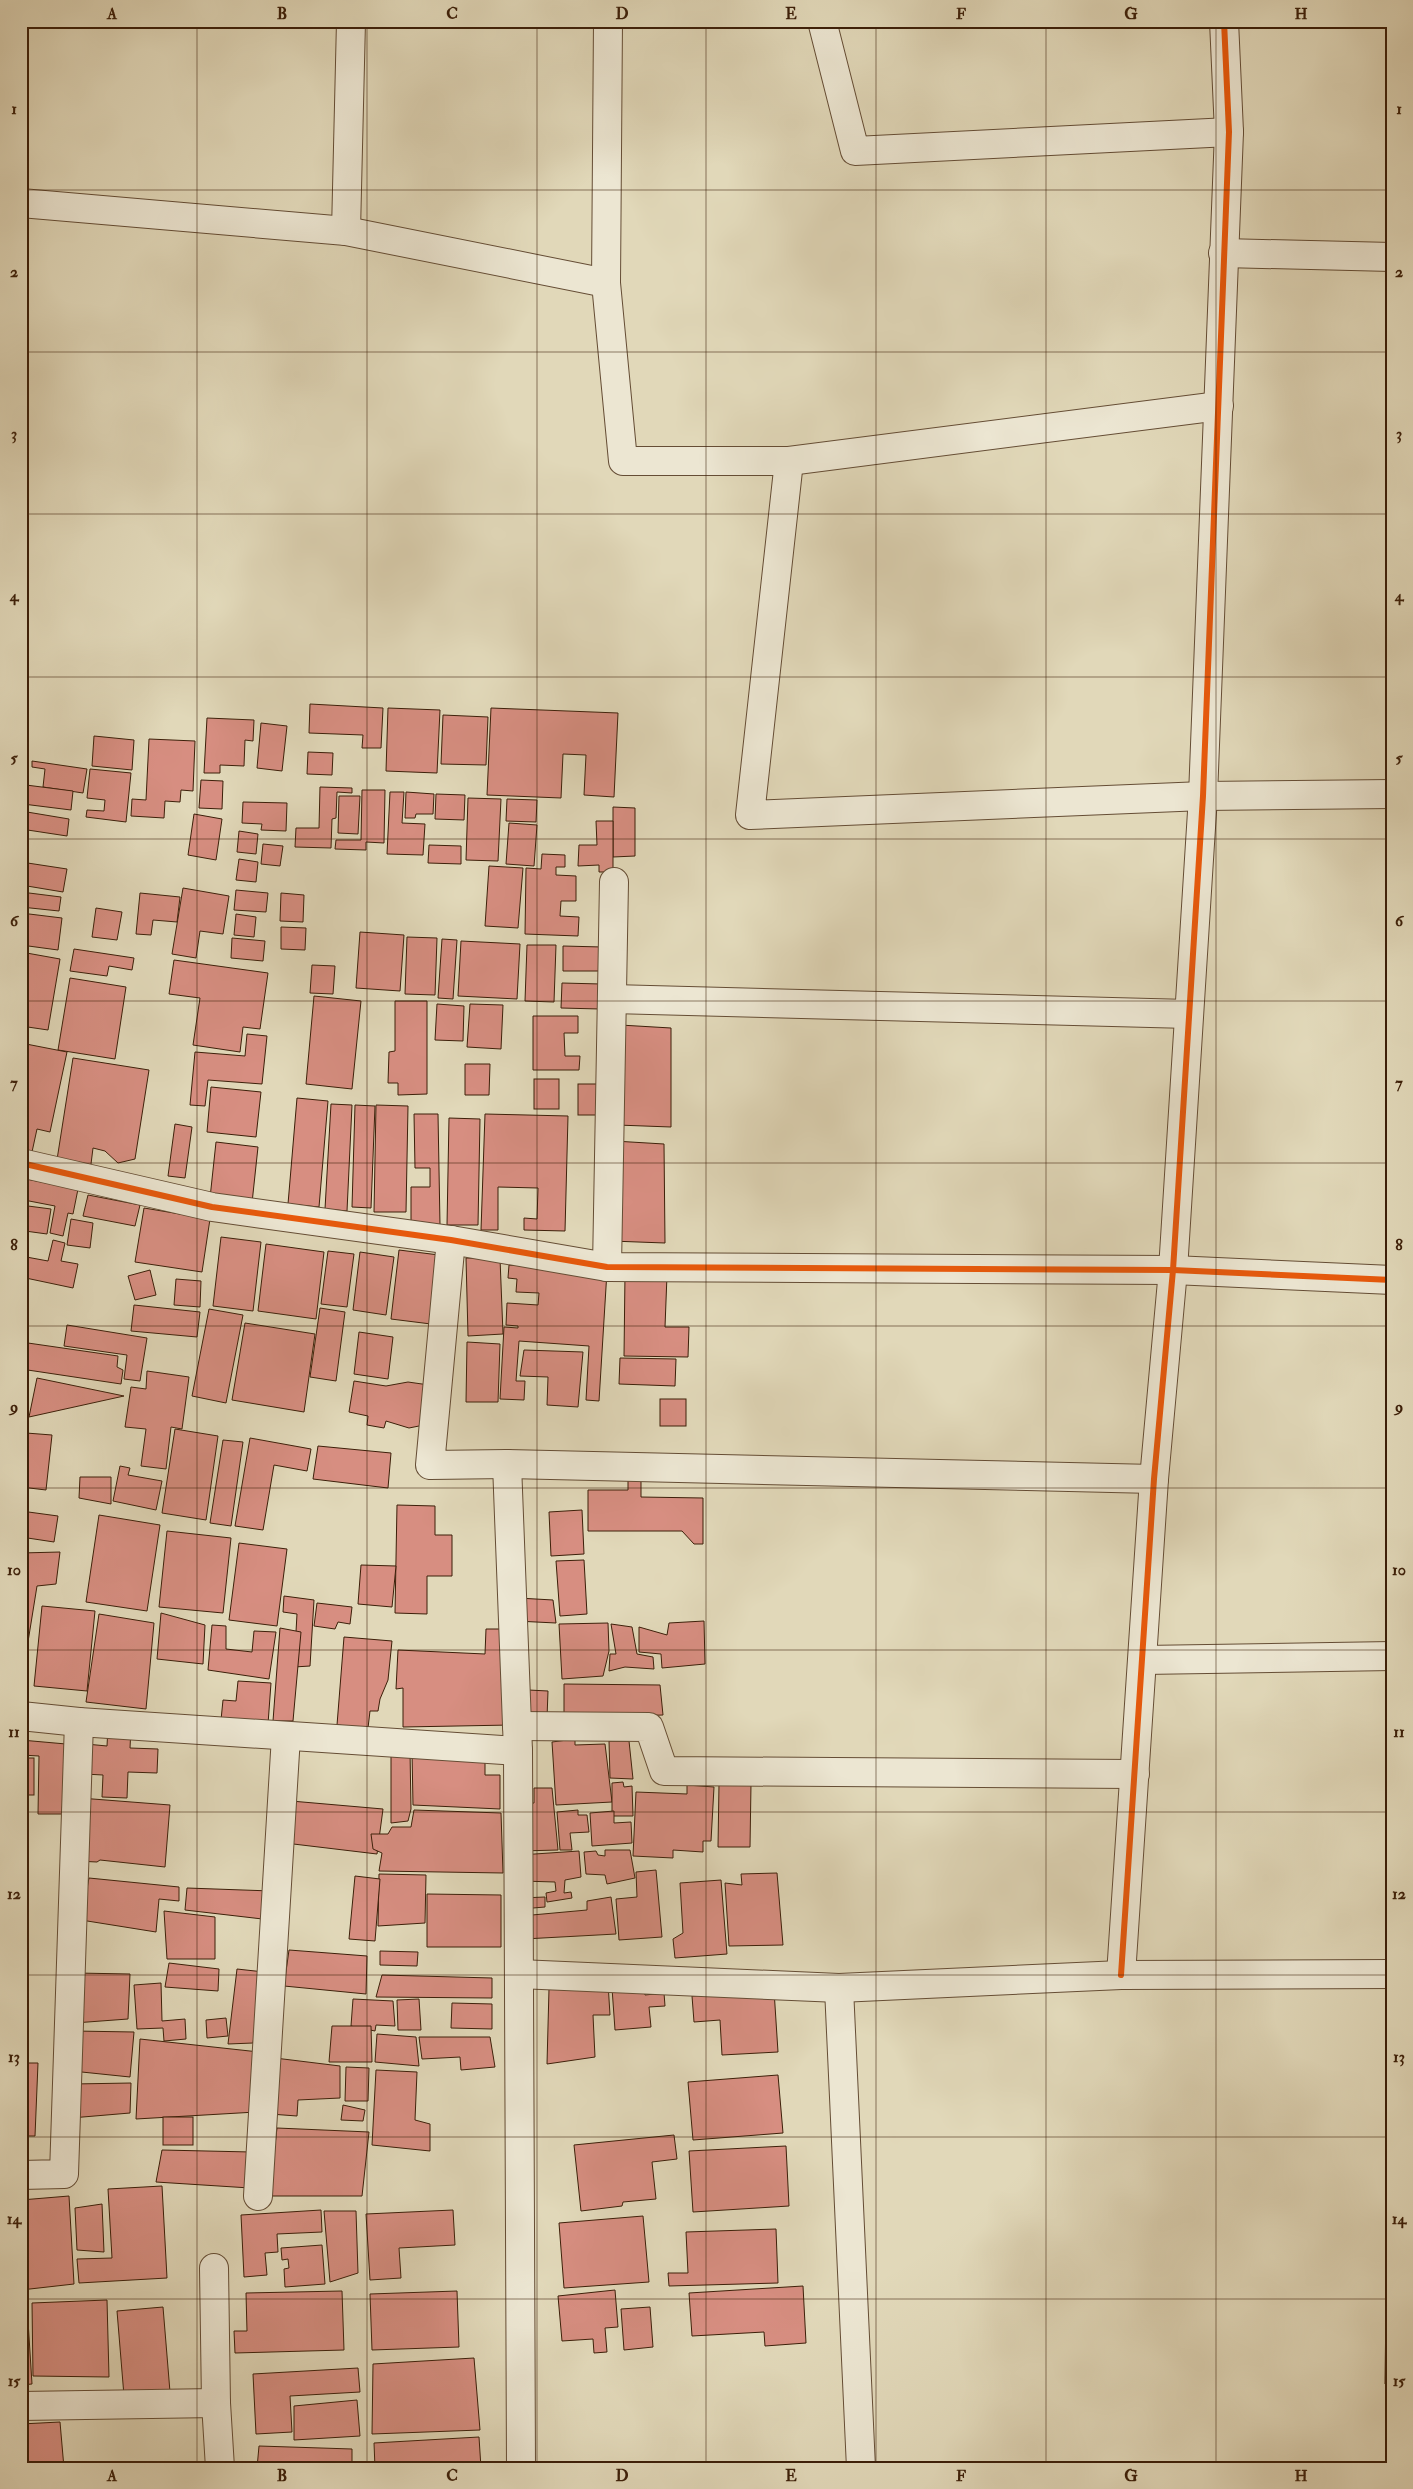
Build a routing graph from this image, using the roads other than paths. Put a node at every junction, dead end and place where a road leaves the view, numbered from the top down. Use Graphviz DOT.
graph roads {
  1 [pos="351,21"];
  2 [pos="608,21"];
  3 [pos="822,21"];
  4 [pos="1224,21"];
  5 [pos="1228,132"];
  6 [pos="21,203"];
  7 [pos="346,231"];
  8 [pos="1223,253"];
  9 [pos="1392,257"];
  10 [pos="606,283"];
  11 [pos="1219,406"];
  12 [pos="789,461"];
  13 [pos="1392,794"];
  14 [pos="1203,796"];
  15 [pos="614,882"];
  16 [pos="612,1000"];
  17 [pos="1189,1014"];
  18 [pos="21,1163"];
  19 [pos="451,1240"];
  20 [pos="607,1267"];
  21 [pos="1173,1270"];
  22 [pos="1392,1280"];
  23 [pos="507,1464"];
  24 [pos="1154,1480"];
  25 [pos="1392,1656"];
  26 [pos="1143,1660"];
  27 [pos="21,1716"];
  28 [pos="79,1722"];
  29 [pos="286,1736"];
  30 [pos="518,1739"];
  31 [pos="1135,1774"];
  32 [pos="519,1974"];
  33 [pos="1392,1974"];
  34 [pos="1121,1975"];
  35 [pos="839,1988"];
  36 [pos="21,2175"];
  37 [pos="258,2196"];
  38 [pos="214,2268"];
  39 [pos="216,2403"];
  40 [pos="21,2406"];
  41 [pos="220,2468"];
  42 [pos="521,2468"];
  43 [pos="861,2468"];
  1 -- 7 [label="street"];
  2 -- 10 [label="street"];
  3 -- 5 [label="street"];
  4 -- 5 [label="street"];
  5 -- 8 [label="street"];
  6 -- 7 [label="street"];
  7 -- 10 [label="street"];
  8 -- 9 [label="street"];
  8 -- 11 [label="street"];
  10 -- 12 [label="street"];
  11 -- 12 [label="street"];
  11 -- 14 [label="street"];
  12 -- 14 [label="street"];
  13 -- 14 [label="street"];
  14 -- 17 [label="street"];
  15 -- 16 [label="street"];
  16 -- 17 [label="street"];
  16 -- 20 [label="street"];
  17 -- 21 [label="street"];
  18 -- 19 [label="street"];
  19 -- 20 [label="street"];
  19 -- 23 [label="street"];
  20 -- 21 [label="street"];
  21 -- 22 [label="street"];
  21 -- 24 [label="street"];
  23 -- 24 [label="street"];
  23 -- 30 [label="street"];
  24 -- 26 [label="street"];
  25 -- 26 [label="street"];
  26 -- 31 [label="street"];
  27 -- 28 [label="street"];
  28 -- 29 [label="street"];
  28 -- 36 [label="street"];
  29 -- 30 [label="street"];
  29 -- 37 [label="street"];
  30 -- 31 [label="street"];
  30 -- 32 [label="street"];
  31 -- 34 [label="street"];
  32 -- 35 [label="street"];
  32 -- 42 [label="street"];
  33 -- 34 [label="street"];
  34 -- 35 [label="street"];
  35 -- 43 [label="street"];
  38 -- 39 [label="street"];
  39 -- 40 [label="street"];
  39 -- 41 [label="street"];
}
